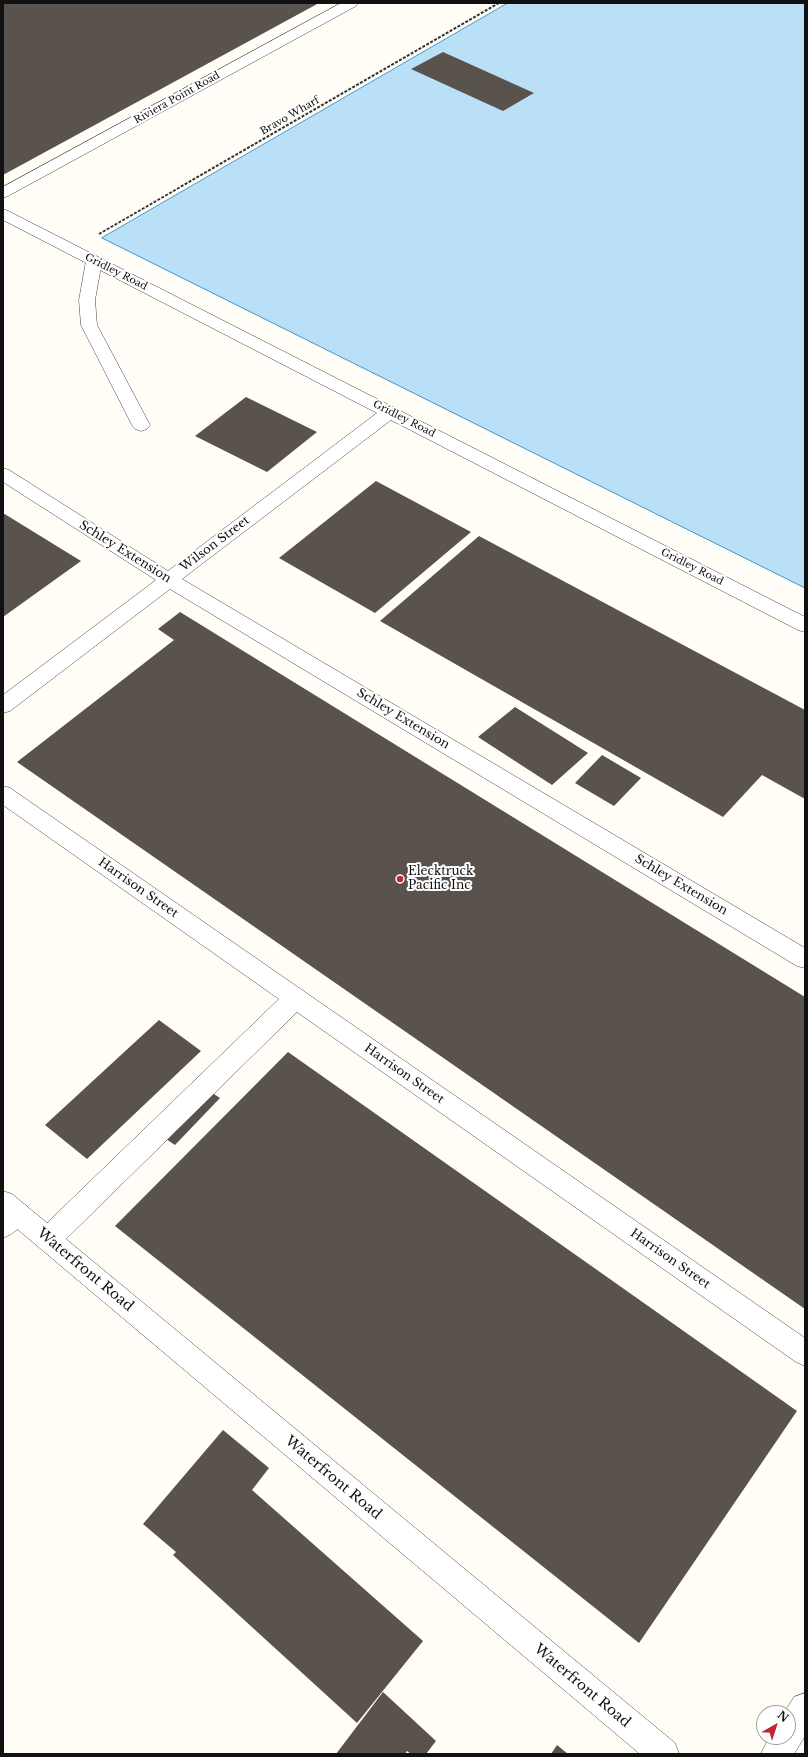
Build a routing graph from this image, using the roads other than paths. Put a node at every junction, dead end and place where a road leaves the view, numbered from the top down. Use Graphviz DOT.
graph roads {
  1 [pos="351,3"];
  2 [pos="3,193"];
  3 [pos="3,214"];
  4 [pos="94,261"];
  5 [pos="390,412"];
  6 [pos="141,425"];
  7 [pos="3,474"];
  8 [pos="169,580"];
  9 [pos="805,625"];
  10 [pos="3,706"];
  11 [pos="3,794"];
  12 [pos="805,959"];
  13 [pos="296,998"];
  14 [pos="8,1214"];
  15 [pos="48,1239"];
  16 [pos="805,1353"];
  17 [pos="805,1708"];
  18 [pos="796,1722"];
  19 [pos="782,1745"];
  20 [pos="664,1754"];
  21 [pos="776,1754"];
  1 -- 2 [label="street, Riviera Point Road"];
  3 -- 4 [label="street, Gridley Road"];
  4 -- 5 [label="street, Gridley Road"];
  4 -- 6 [label="street"];
  5 -- 8 [label="street, Wilson Street"];
  5 -- 9 [label="street, Gridley Road"];
  7 -- 8 [label="street, Schley Extension"];
  8 -- 10 [label="street, Wilson Street"];
  8 -- 12 [label="street, Schley Extension"];
  11 -- 13 [label="street, Harrison Street"];
  13 -- 15 [label="street"];
  13 -- 16 [label="street, Harrison Street"];
  14 -- 15 [label="street, Waterfront Road"];
  15 -- 20 [label="street, Waterfront Road"];
  17 -- 18 [label="street"];
  19 -- 21 [label="street"];
}
